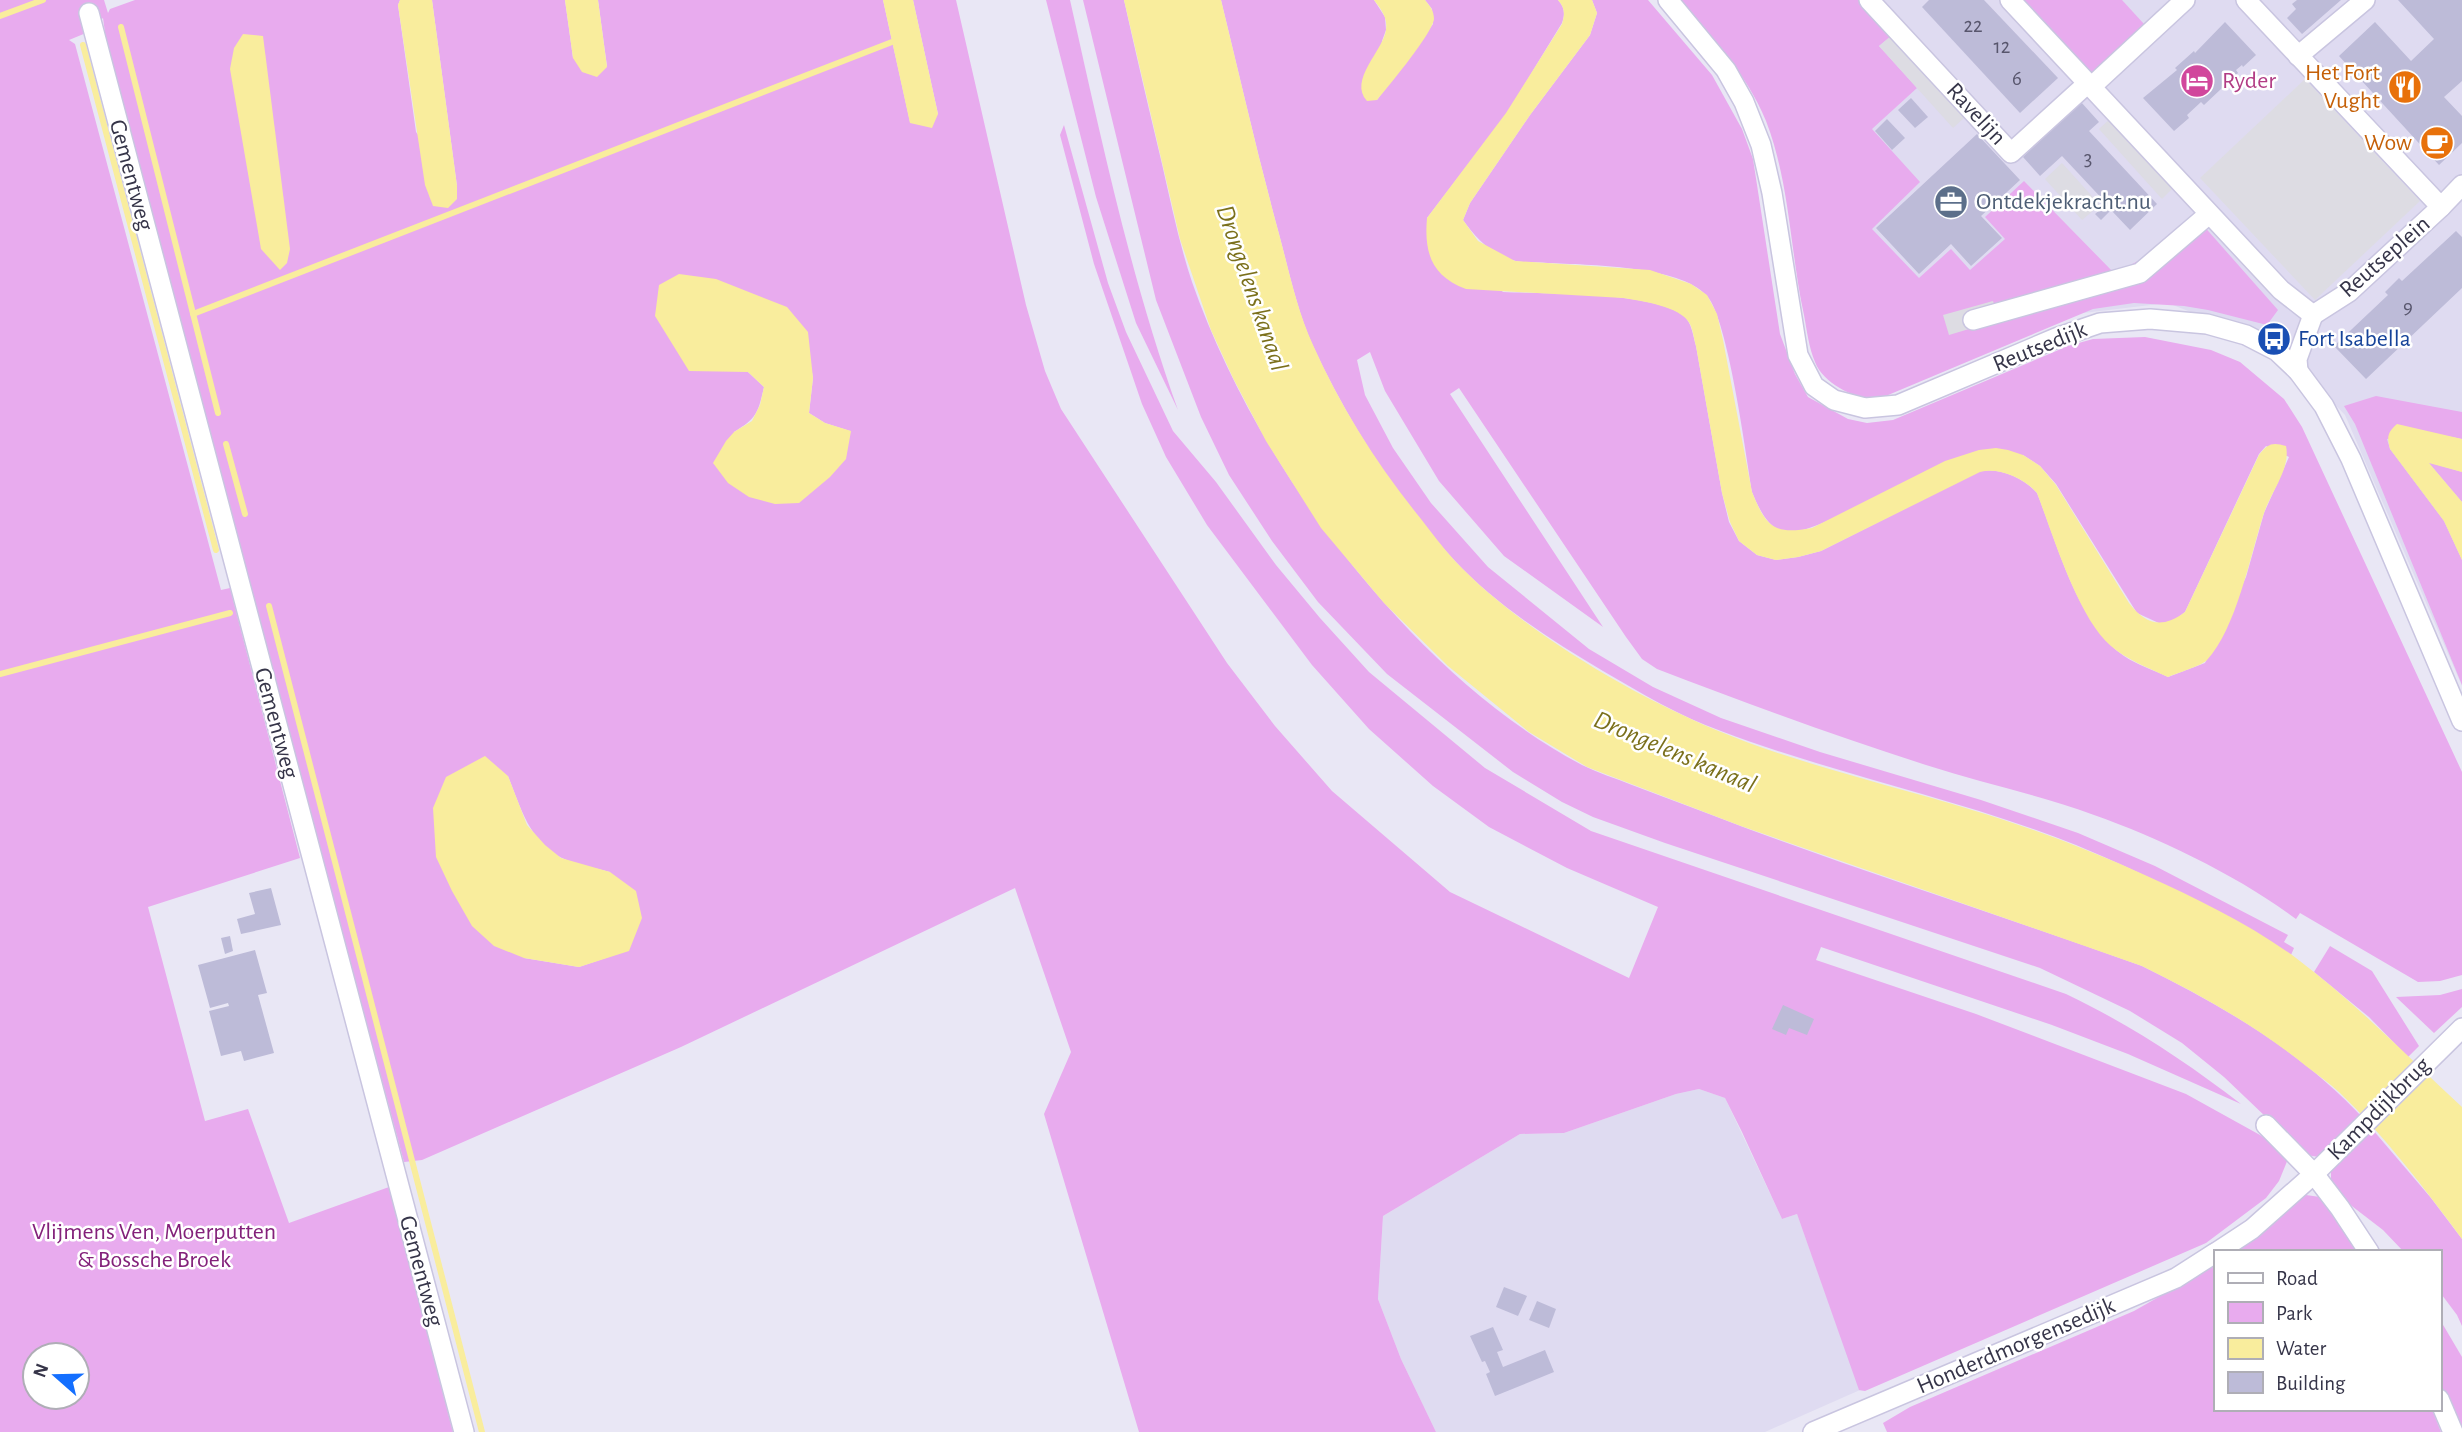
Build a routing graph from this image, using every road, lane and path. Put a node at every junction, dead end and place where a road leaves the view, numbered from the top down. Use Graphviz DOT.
graph roads {
  1 [pos="1668,0"];
  2 [pos="1869,0"];
  3 [pos="2010,0"];
  4 [pos="2185,0"];
  5 [pos="2246,0"];
  6 [pos="2365,0"];
  7 [pos="89,13"];
  8 [pos="2298,56"];
  9 [pos="2090,85"];
  10 [pos="2462,185"];
  11 [pos="2441,207"];
  12 [pos="2209,214"];
  13 [pos="2313,315"];
  14 [pos="1973,320"];
  15 [pos="2298,371"];
  16 [pos="2462,721"];
  17 [pos="2462,1028"];
  18 [pos="2266,1125"];
  19 [pos="2314,1174"];
  20 [pos="2219,1250"];
  21 [pos="2368,1250"];
  22 [pos="2214,1253"];
  23 [pos="2441,1404"];
  24 [pos="464,1432"];
  25 [pos="1813,1432"];
  26 [pos="2452,1432"];
  1 -- 15 [label="street, Reutsedijk"];
  2 -- 9 [label="street, Ravelijn"];
  3 -- 9 [label="street, Reutseplein"];
  4 -- 9 [label="street"];
  5 -- 8 [label="street, Reutseplein"];
  6 -- 8 [label="street"];
  7 -- 24 [label="street, Gementweg"];
  8 -- 11 [label="street, Reutseplein"];
  9 -- 12 [label="street, Reutseplein"];
  10 -- 11 [label="street"];
  11 -- 13 [label="street, Reutseplein"];
  12 -- 13 [label="street, Reutseplein"];
  12 -- 14 [label="street"];
  13 -- 15 [label="street"];
  15 -- 16 [label="street, Reutsedijk"];
  17 -- 19 [label="street, Kampdijkbrug"];
  18 -- 19 [label="street"];
  19 -- 20 [label="street, Honderdmorgensedijk"];
  19 -- 21 [label="street"];
  22 -- 25 [label="street, Honderdmorgensedijk"];
  23 -- 26 [label="street"];
}
